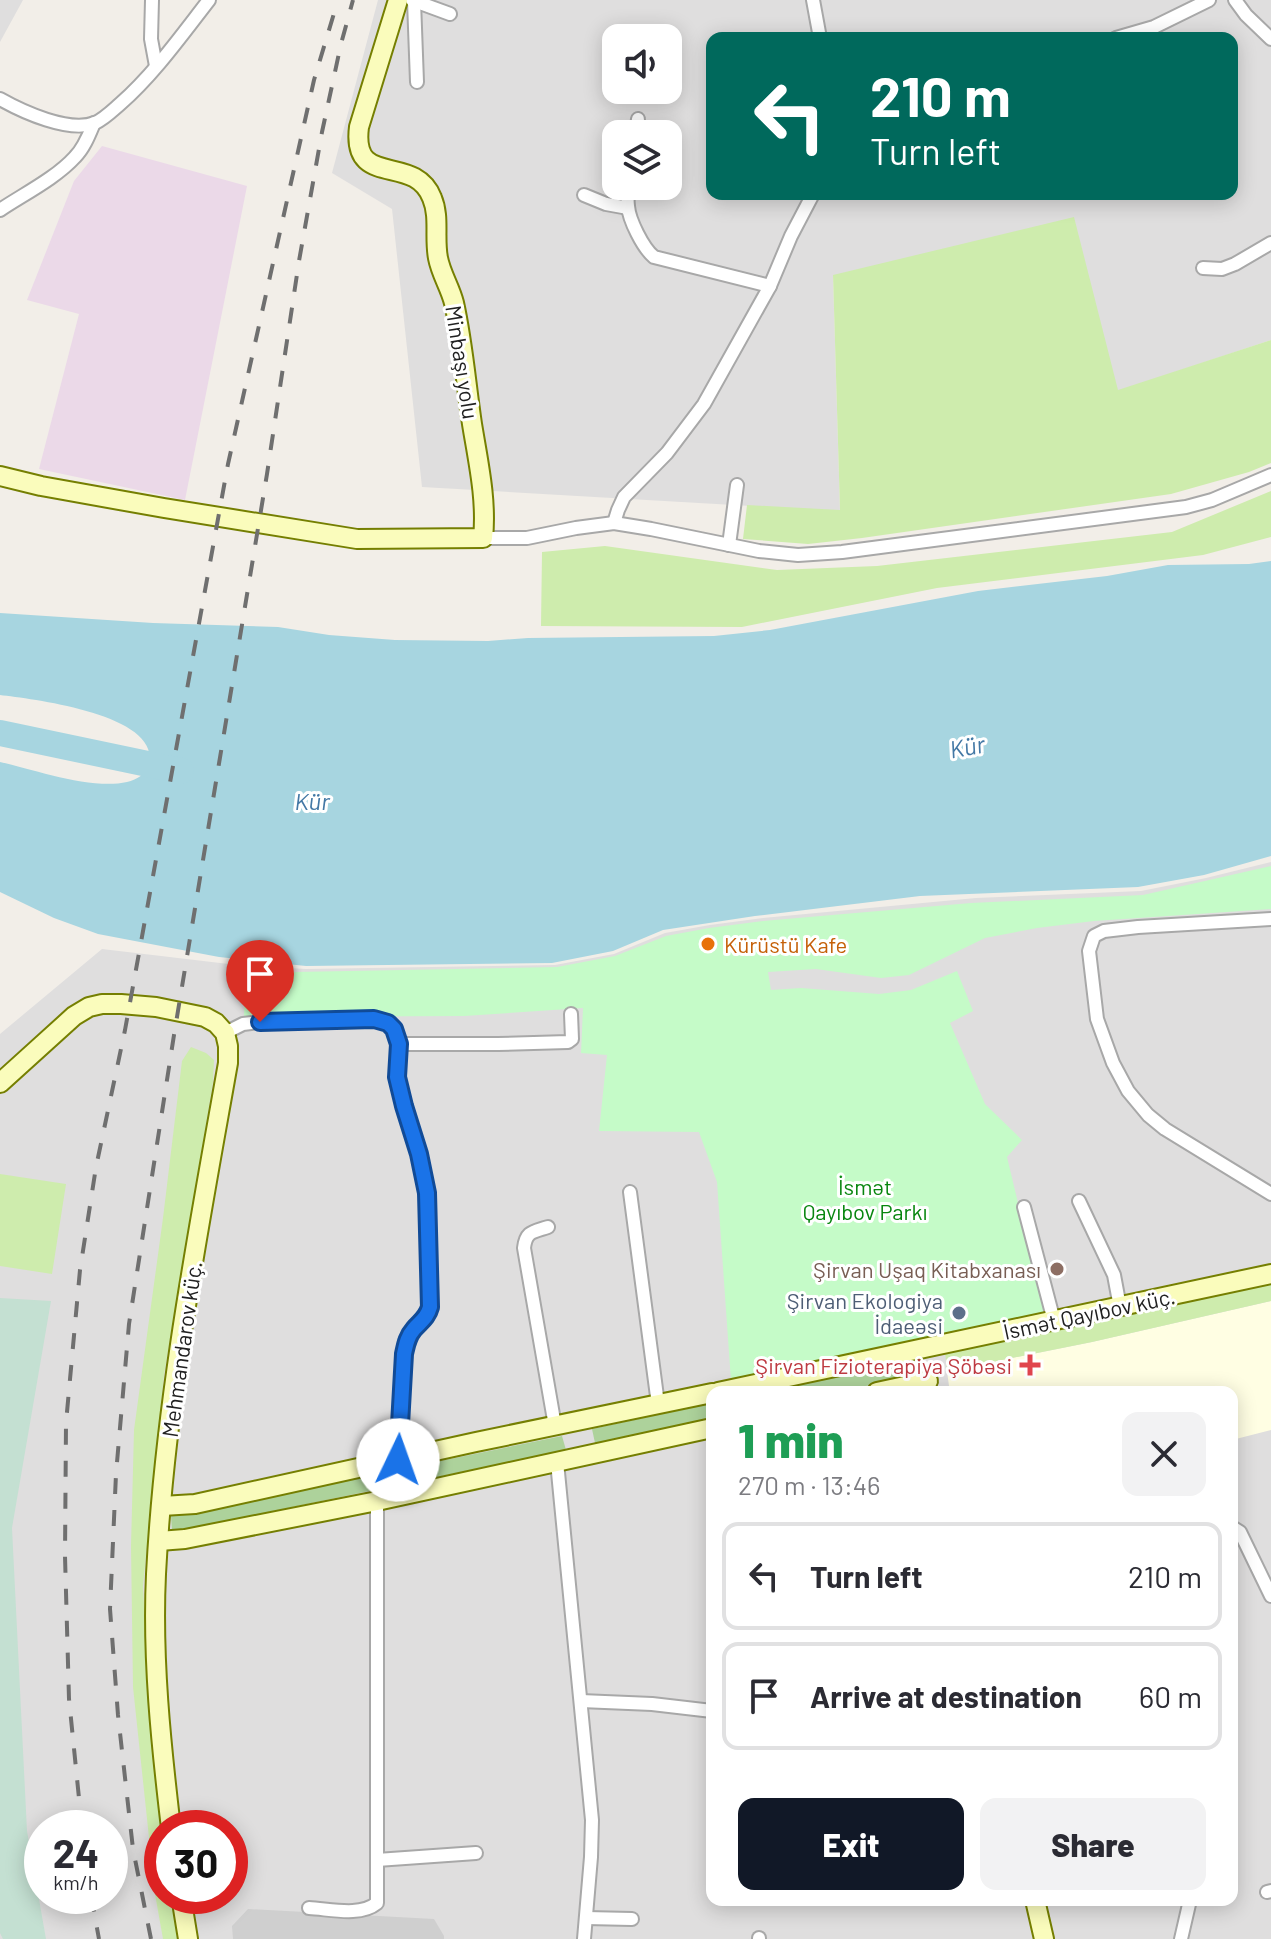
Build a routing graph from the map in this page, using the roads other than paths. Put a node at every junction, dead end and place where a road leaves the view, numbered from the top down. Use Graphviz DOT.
graph roads {
  1 [pos="152,0"];
  2 [pos="209,0"];
  3 [pos="398,0"];
  4 [pos="413,0"];
  5 [pos="813,0"];
  6 [pos="1209,0"];
  7 [pos="1235,0"];
  8 [pos="450,14"];
  9 [pos="819,32"];
  10 [pos="1137,32"];
  11 [pos="1271,39"];
  12 [pos="156,66"];
  13 [pos="417,82"];
  14 [pos="0,99"];
  15 [pos="94,123"];
  16 [pos="584,195"];
  17 [pos="628,200"];
  18 [pos="810,200"];
  19 [pos="628,208"];
  20 [pos="0,210"];
  21 [pos="1271,243"];
  22 [pos="1203,268"];
  23 [pos="770,286"];
  24 [pos="1271,475"];
  25 [pos="0,476"];
  26 [pos="737,485"];
  27 [pos="614,523"];
  28 [pos="483,538"];
  29 [pos="729,545"];
  30 [pos="1271,919"];
  31 [pos="571,1014"];
  32 [pos="225,1033"];
  33 [pos="399,1044"];
  34 [pos="0,1083"];
  35 [pos="630,1192"];
  36 [pos="1271,1194"];
  37 [pos="1079,1201"];
  38 [pos="1024,1207"];
  39 [pos="548,1227"];
  40 [pos="1271,1274"];
  41 [pos="1120,1307"];
  42 [pos="1054,1321"];
  43 [pos="931,1347"];
  44 [pos="746,1386"];
  45 [pos="929,1386"];
  46 [pos="706,1394"];
  47 [pos="658,1404"];
  48 [pos="563,1424"];
  49 [pos="706,1429"];
  50 [pos="576,1457"];
  51 [pos="398,1460"];
  52 [pos="557,1462"];
  53 [pos="377,1501"];
  54 [pos="162,1506"];
  55 [pos="1238,1531"];
  56 [pos="159,1541"];
  57 [pos="1265,1568"];
  58 [pos="1271,1596"];
  59 [pos="581,1701"];
  60 [pos="706,1710"];
  61 [pos="169,1810"];
  62 [pos="476,1853"];
  63 [pos="377,1860"];
  64 [pos="1036,1906"];
  65 [pos="1189,1906"];
  66 [pos="309,1908"];
  67 [pos="184,1914"];
  68 [pos="586,1918"];
  69 [pos="632,1919"];
  70 [pos="188,1939"];
  71 [pos="584,1939"];
  72 [pos="1044,1939"];
  73 [pos="1181,1939"];
  1 -- 12 [label="street"];
  2 -- 12 [label="street"];
  3 -- 28 [label="street, Minbaşı yolu"];
  4 -- 8 [label="street"];
  4 -- 13 [label="street"];
  5 -- 9 [label="street"];
  6 -- 10 [label="street"];
  7 -- 11 [label="street"];
  12 -- 15 [label="street"];
  14 -- 15 [label="street"];
  15 -- 20 [label="street"];
  16 -- 19 [label="street"];
  17 -- 19 [label="street"];
  18 -- 23 [label="street"];
  19 -- 23 [label="street"];
  21 -- 22 [label="street"];
  23 -- 27 [label="street"];
  24 -- 29 [label="street"];
  25 -- 28 [label="street"];
  26 -- 29 [label="street"];
  27 -- 28 [label="street"];
  27 -- 29 [label="street"];
  30 -- 36 [label="street"];
  31 -- 33 [label="street"];
  32 -- 33 [label="street"];
  32 -- 34 [label="street"];
  32 -- 54 [label="street, Mehmandarov küç."];
  33 -- 51 [label="street"];
  35 -- 47 [label="street"];
  37 -- 41 [label="street"];
  38 -- 42 [label="street"];
  39 -- 48 [label="street"];
  40 -- 41 [label="street, İsmət Qayıbov küç."];
  41 -- 42 [label="street, İsmət Qayıbov küç."];
  42 -- 43 [label="street, İsmət Qayıbov küç."];
  43 -- 44 [label="street, İsmət Qayıbov küç."];
  43 -- 45 [label="street"];
  46 -- 47 [label="street"];
  47 -- 48 [label="street"];
  48 -- 50 [label="street"];
  48 -- 51 [label="street"];
  49 -- 50 [label="street"];
  50 -- 52 [label="street"];
  51 -- 54 [label="street"];
  52 -- 53 [label="street"];
  52 -- 59 [label="street"];
  53 -- 56 [label="street"];
  53 -- 63 [label="street"];
  54 -- 56 [label="street, Mehmandarov küç."];
  55 -- 57 [label="street"];
  56 -- 61 [label="street, Mehmandarov küç."];
  57 -- 58 [label="street"];
  59 -- 60 [label="street"];
  59 -- 68 [label="street"];
  62 -- 63 [label="street"];
  63 -- 66 [label="street"];
  64 -- 72 [label="street"];
  65 -- 73 [label="street"];
  67 -- 70 [label="street"];
  68 -- 69 [label="street"];
  68 -- 71 [label="street"];
}
